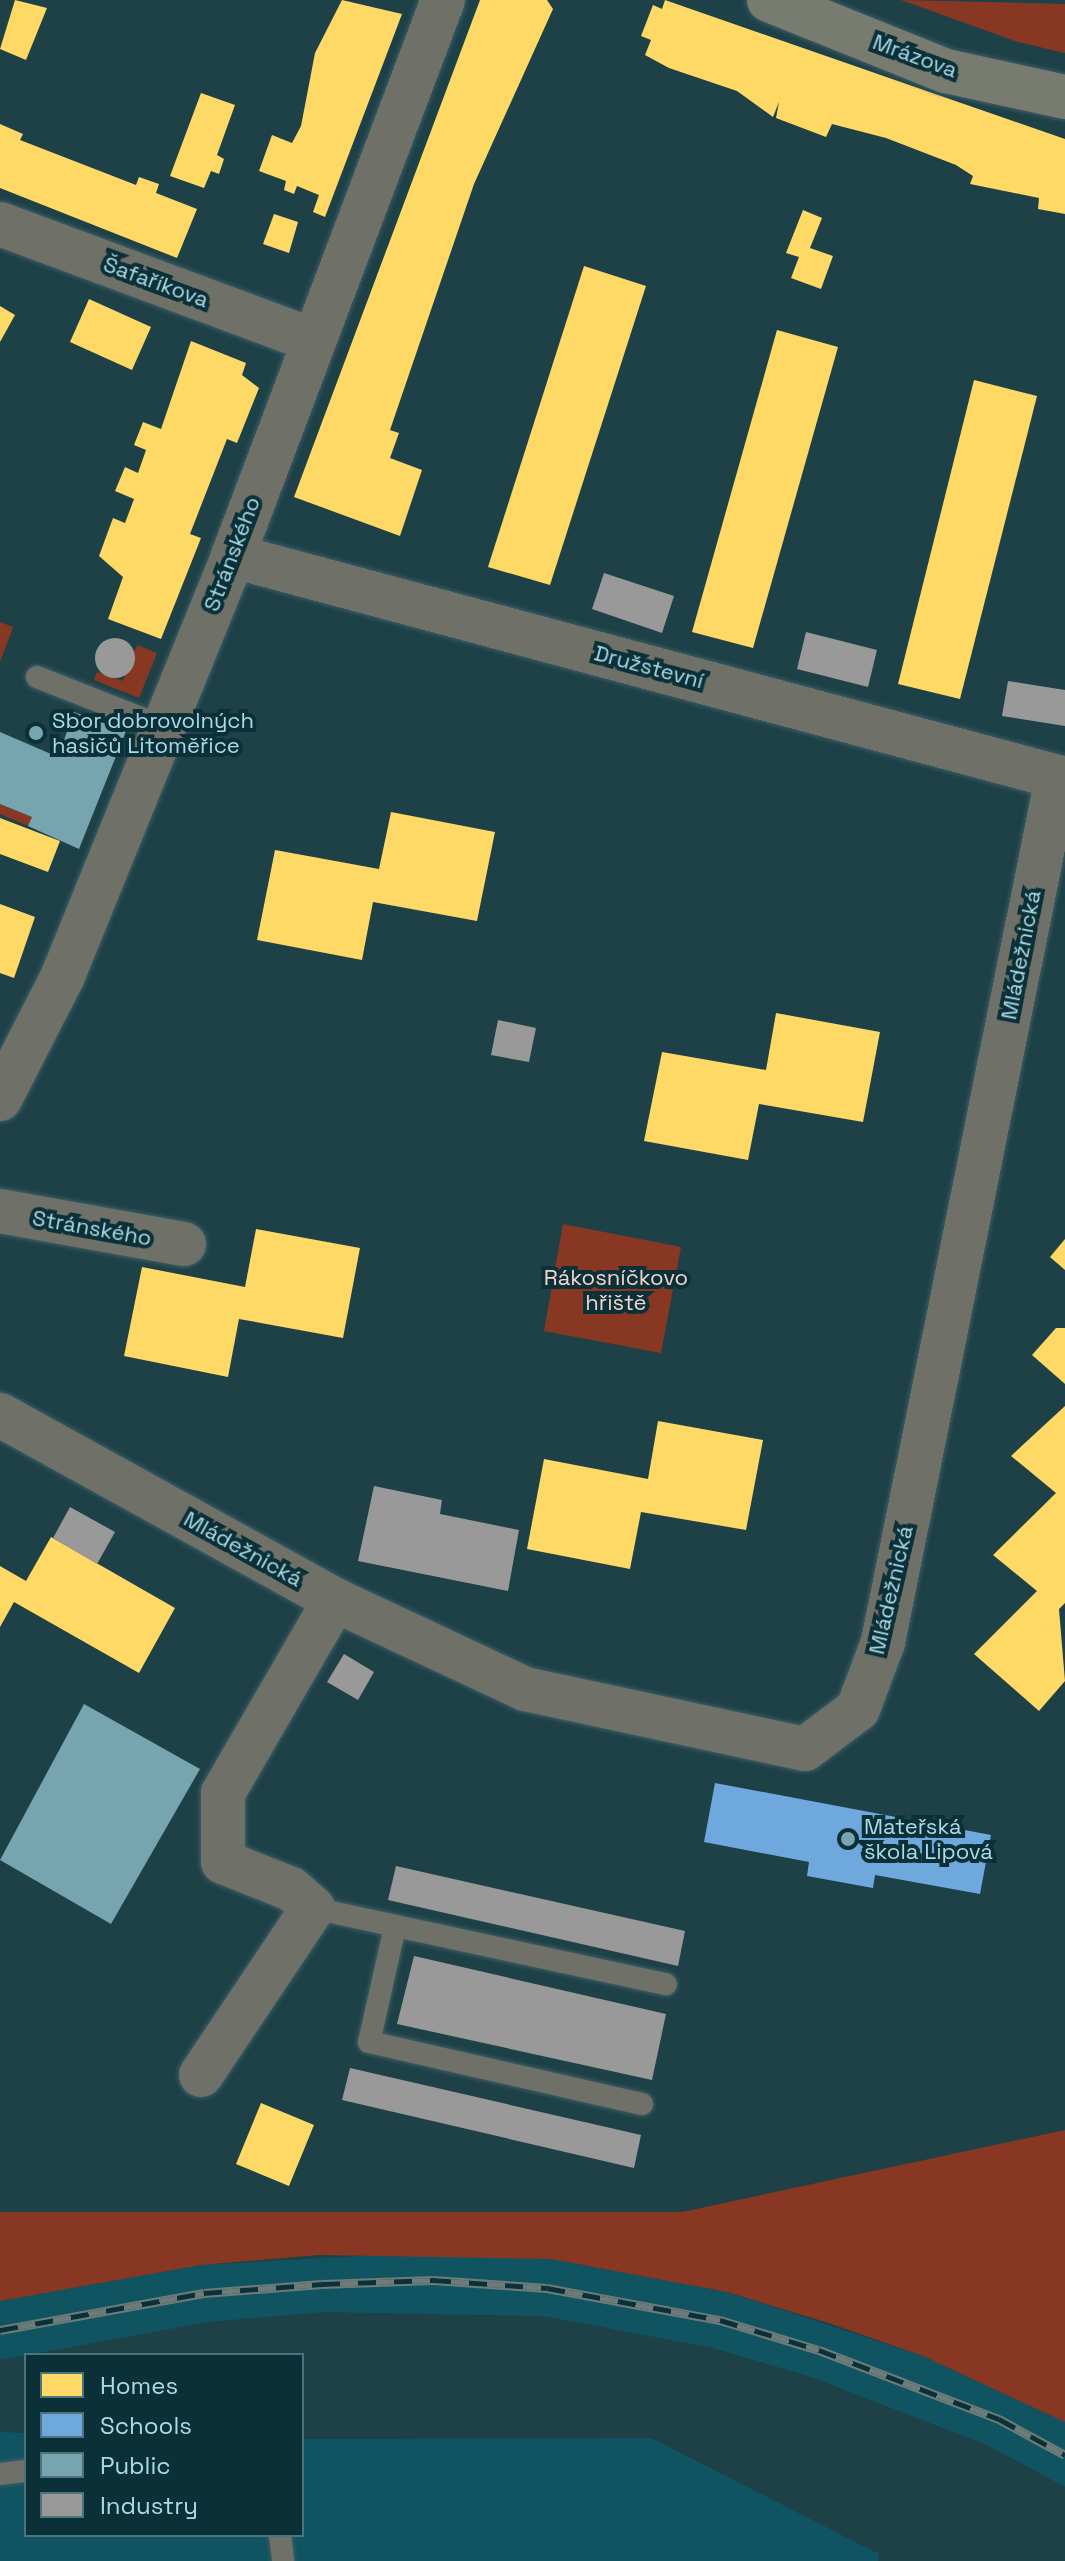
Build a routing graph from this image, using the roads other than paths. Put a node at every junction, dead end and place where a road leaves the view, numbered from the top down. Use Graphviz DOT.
graph roads {
  1 [pos="443,0"];
  2 [pos="769,0"];
  3 [pos="1065,97"];
  4 [pos="0,224"];
  5 [pos="312,340"];
  6 [pos="233,556"];
  7 [pos="37,677"];
  8 [pos="164,727"];
  9 [pos="1061,778"];
  10 [pos="0,1099"];
  11 [pos="0,1211"];
  12 [pos="184,1244"];
  13 [pos="0,1415"];
  14 [pos="335,1600"];
  15 [pos="313,1908"];
  16 [pos="395,1927"];
  17 [pos="666,1984"];
  18 [pos="201,2075"];
  19 [pos="642,2104"];
  20 [pos="24,2471"];
  21 [pos="0,2474"];
  22 [pos="280,2537"];
  23 [pos="283,2561"];
  1 -- 5 [label="street, Stránského"];
  2 -- 3 [label="main road, Mrázova"];
  4 -- 5 [label="street, Šafaříkova"];
  5 -- 6 [label="street, Stránského"];
  6 -- 8 [label="street, Stránského"];
  6 -- 9 [label="street, Družstevní"];
  7 -- 8 [label="lane"];
  8 -- 10 [label="street, Stránského"];
  9 -- 14 [label="street, Mládežnická"];
  11 -- 12 [label="street, Stránského"];
  13 -- 14 [label="street, Mládežnická"];
  14 -- 15 [label="street"];
  15 -- 16 [label="lane"];
  15 -- 18 [label="street"];
  16 -- 17 [label="lane"];
  16 -- 19 [label="lane"];
  20 -- 21 [label="lane"];
  22 -- 23 [label="lane"];
}
